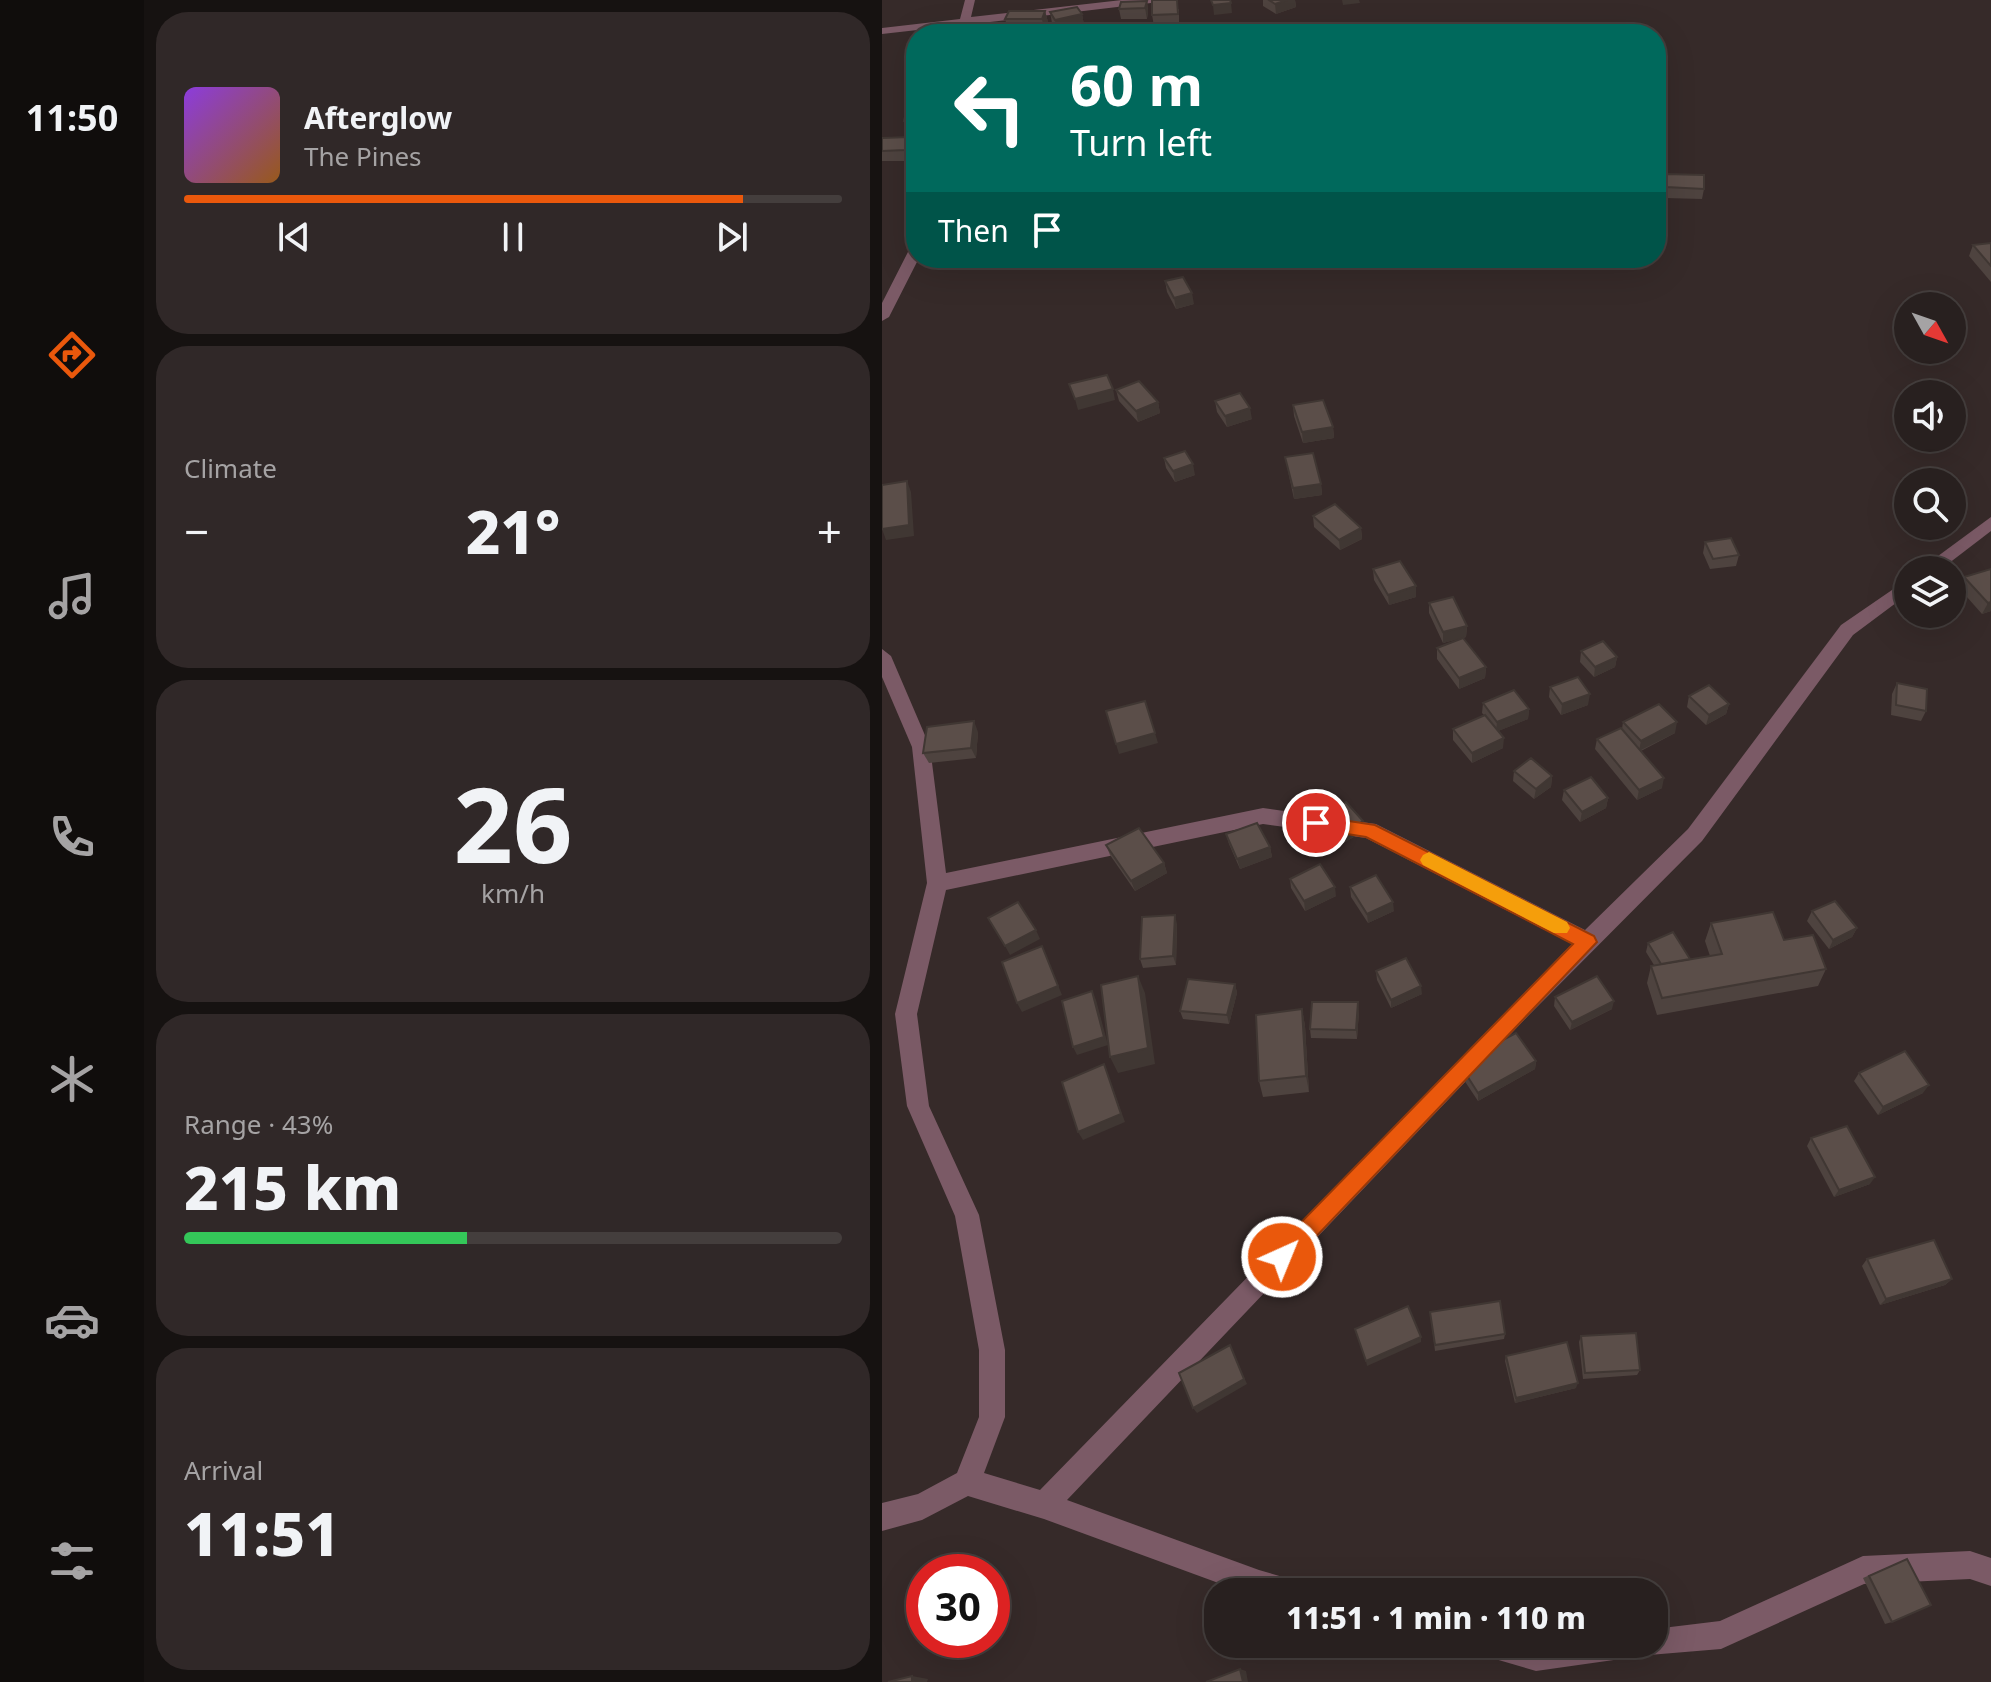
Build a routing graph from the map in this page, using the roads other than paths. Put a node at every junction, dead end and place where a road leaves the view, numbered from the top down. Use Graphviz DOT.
graph roads {
  1 [pos="970,0"];
  2 [pos="1151,0"];
  3 [pos="965,20"];
  4 [pos="935,24"];
  5 [pos="967,24"];
  6 [pos="906,28"];
  7 [pos="882,31"];
  8 [pos="907,268"];
  9 [pos="882,317"];
  10 [pos="1991,523"];
  11 [pos="1947,556"];
  12 [pos="1894,595"];
  13 [pos="882,656"];
  14 [pos="937,883"];
  15 [pos="1588,942"];
  16 [pos="967,1482"];
  17 [pos="1044,1505"];
  18 [pos="882,1517"];
  19 [pos="1991,1572"];
  20 [pos="1243,1578"];
  21 [pos="1668,1641"];
  1 -- 3 [label="street"];
  2 -- 3 [label="street"];
  3 -- 4 [label="street"];
  3 -- 5 [label="street"];
  6 -- 7 [label="street"];
  8 -- 9 [label="street"];
  10 -- 11 [label="street"];
  12 -- 15 [label="street"];
  13 -- 14 [label="street"];
  14 -- 15 [label="street"];
  14 -- 16 [label="street"];
  15 -- 17 [label="street"];
  16 -- 17 [label="street"];
  16 -- 18 [label="street"];
  17 -- 20 [label="street"];
  19 -- 21 [label="street"];
}
